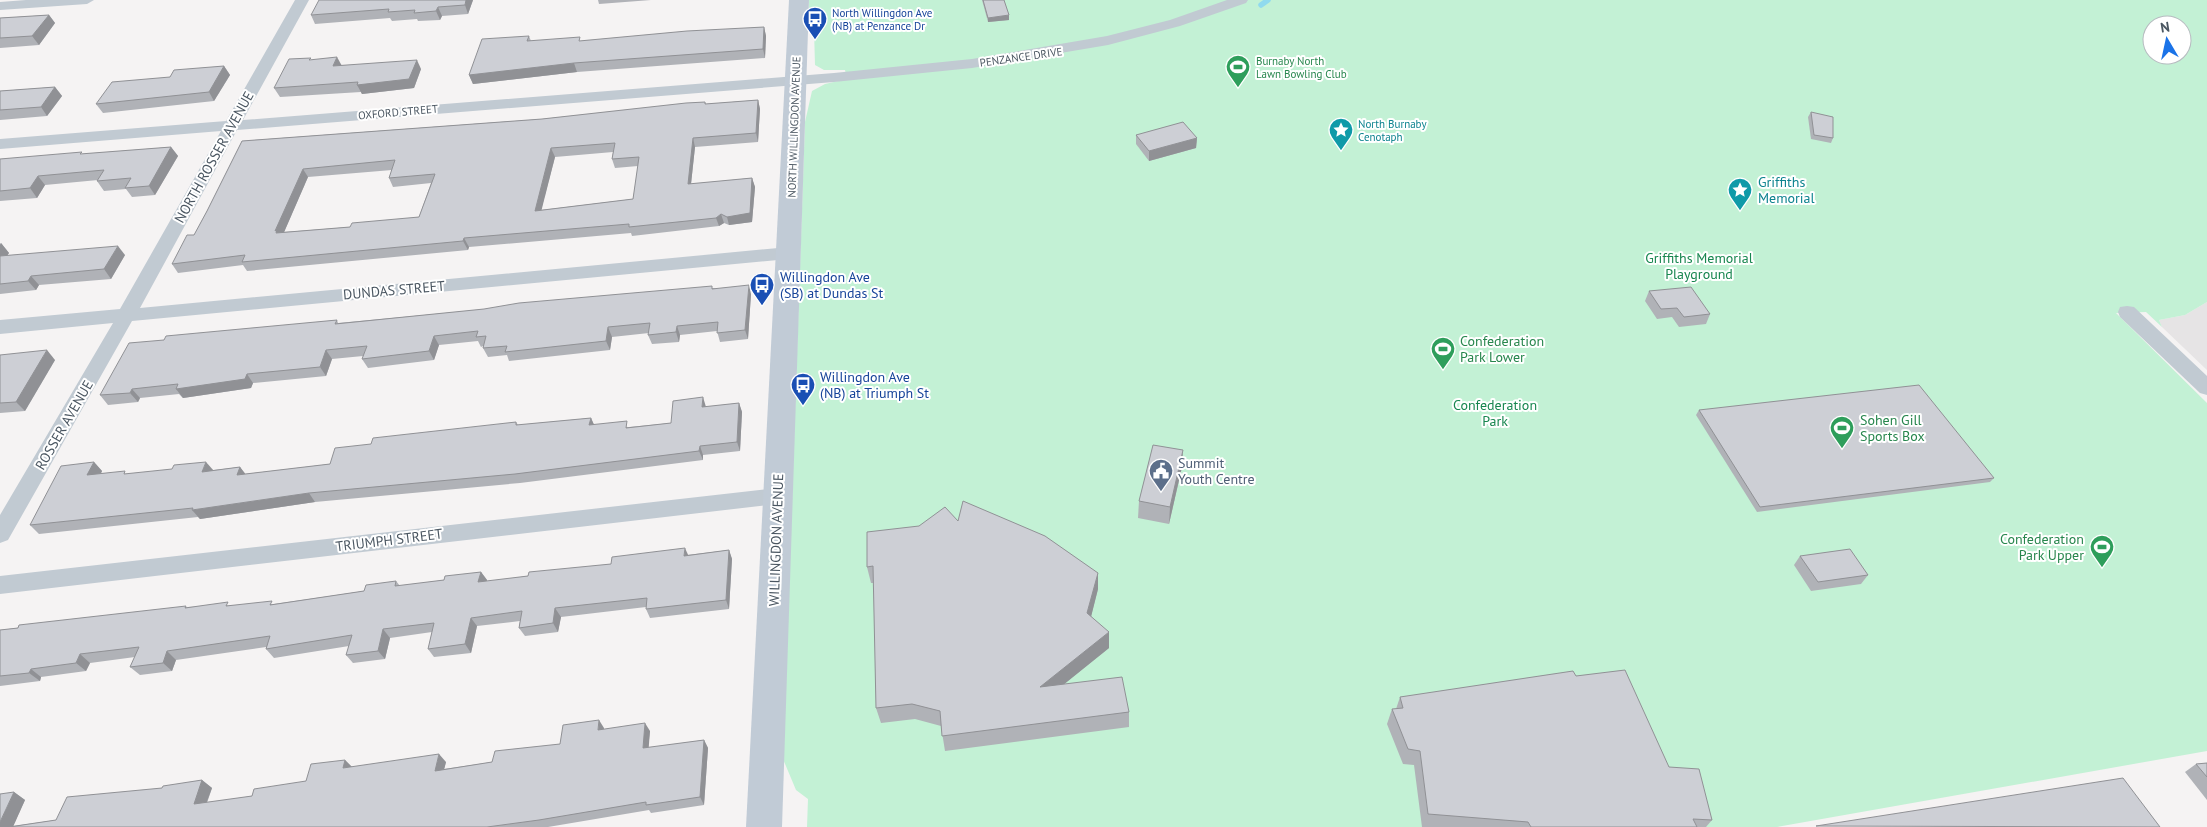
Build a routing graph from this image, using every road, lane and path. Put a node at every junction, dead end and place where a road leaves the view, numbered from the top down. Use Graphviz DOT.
graph roads {
  1 [pos="87,0"];
  2 [pos="302,0"];
  3 [pos="799,0"];
  4 [pos="1241,0"];
  5 [pos="0,6"];
  6 [pos="796,80"];
  7 [pos="230,126"];
  8 [pos="0,144"];
  9 [pos="789,253"];
  10 [pos="2128,312"];
  11 [pos="126,316"];
  12 [pos="0,327"];
  13 [pos="2207,388"];
  14 [pos="777,496"];
  15 [pos="0,534"];
  16 [pos="0,585"];
  17 [pos="764,827"];
  1 -- 5 [label="street"];
  2 -- 7 [label="street, NORTH ROSSER AVENUE"];
  3 -- 6 [label="street, NORTH WILLINGDON AVENUE"];
  4 -- 6 [label="street, PENZANCE DRIVE"];
  6 -- 7 [label="street, OXFORD STREET"];
  6 -- 9 [label="street, NORTH WILLINGDON AVENUE"];
  7 -- 8 [label="street, OXFORD STREET"];
  7 -- 11 [label="street, NORTH ROSSER AVENUE"];
  9 -- 11 [label="street, DUNDAS STREET"];
  9 -- 14 [label="street, WILLINGDON AVENUE"];
  10 -- 13 [label="street"];
  11 -- 12 [label="street, DUNDAS STREET"];
  11 -- 15 [label="street, ROSSER AVENUE"];
  14 -- 16 [label="street, TRIUMPH STREET"];
  14 -- 17 [label="street, WILLINGDON AVENUE"];
}
